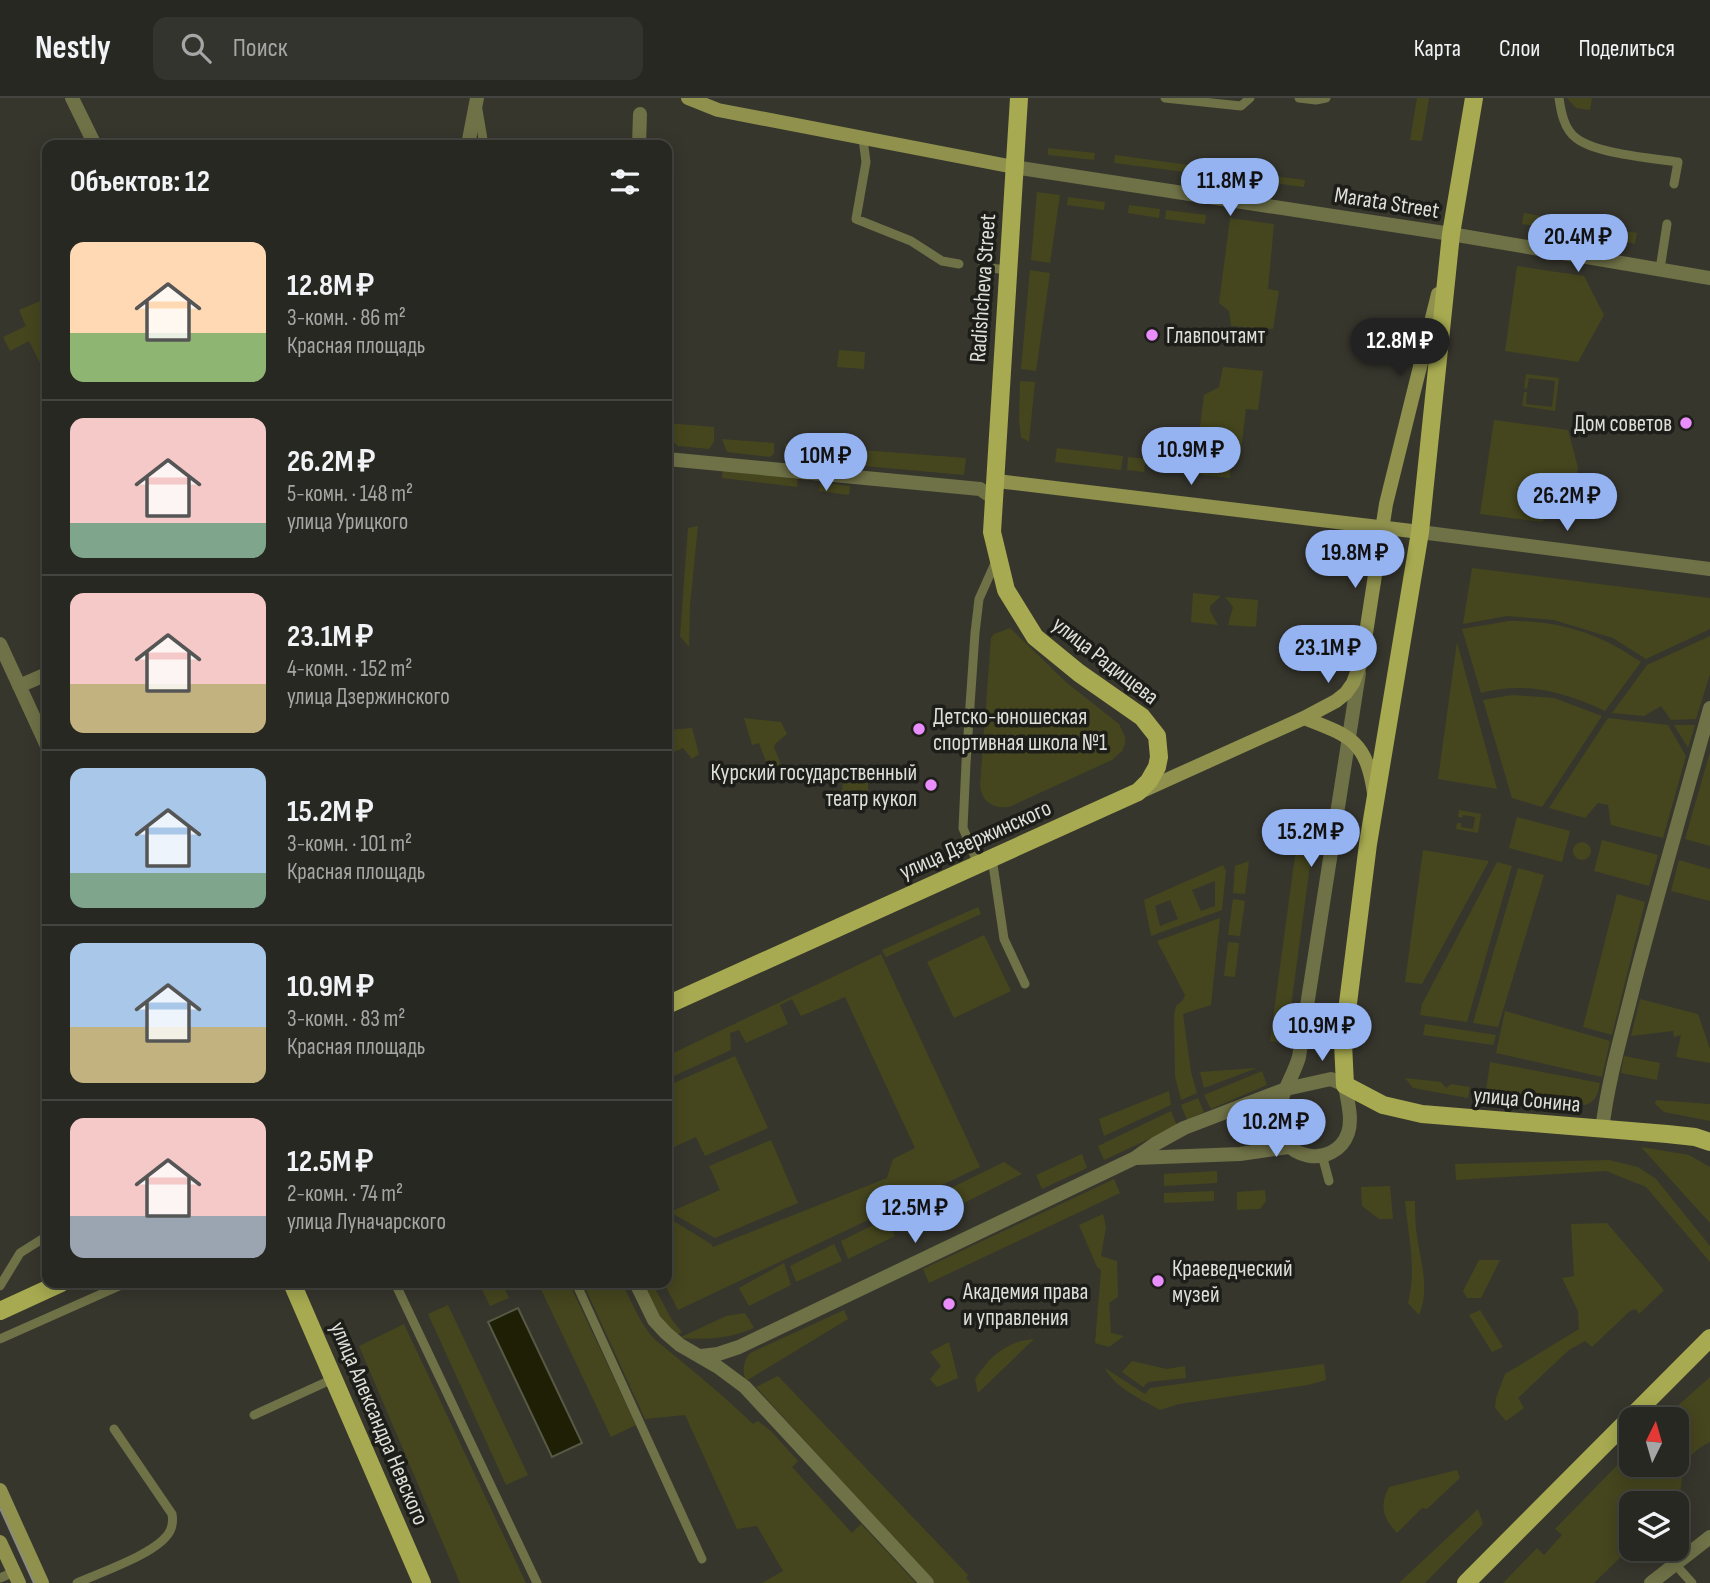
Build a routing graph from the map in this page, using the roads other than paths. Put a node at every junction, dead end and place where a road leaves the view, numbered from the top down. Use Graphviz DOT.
graph roads {
  1 [pos="72,98"];
  2 [pos="477,98"];
  3 [pos="688,98"];
  4 [pos="1019,98"];
  5 [pos="1165,98"];
  6 [pos="1250,98"];
  7 [pos="1299,98"];
  8 [pos="1326,98"];
  9 [pos="1474,98"];
  10 [pos="1559,98"];
  11 [pos="719,104"];
  12 [pos="640,114"];
  13 [pos="863,139"];
  14 [pos="93,140"];
  15 [pos="469,140"];
  16 [pos="483,140"];
  17 [pos="639,140"];
  18 [pos="1014,167"];
  19 [pos="1674,184"];
  20 [pos="1667,224"];
  21 [pos="1451,234"];
  22 [pos="959,264"];
  23 [pos="982,267"];
  24 [pos="1007,270"];
  25 [pos="1660,270"];
  26 [pos="1710,278"];
  27 [pos="672,459"];
  28 [pos="996,490"];
  29 [pos="1382,527"];
  30 [pos="1420,532"];
  31 [pos="998,557"];
  32 [pos="1710,569"];
  33 [pos="0,644"];
  34 [pos="1362,659"];
  35 [pos="42,676"];
  36 [pos="19,686"];
  37 [pos="1710,708"];
  38 [pos="1304,718"];
  39 [pos="42,735"];
  40 [pos="1348,736"];
  41 [pos="1138,792"];
  42 [pos="1375,797"];
  43 [pos="985,861"];
  44 [pos="1025,984"];
  45 [pos="672,1003"];
  46 [pos="1345,1085"];
  47 [pos="1286,1089"];
  48 [pos="1602,1130"];
  49 [pos="1710,1142"];
  50 [pos="1288,1147"];
  51 [pos="1321,1155"];
  52 [pos="1135,1158"];
  53 [pos="1329,1181"];
  54 [pos="42,1239"];
  55 [pos="0,1286"];
  56 [pos="50,1288"];
  57 [pos="115,1288"];
  58 [pos="294,1288"];
  59 [pos="397,1288"];
  60 [pos="578,1288"];
  61 [pos="638,1288"];
  62 [pos="0,1311"];
  63 [pos="1710,1338"];
  64 [pos="0,1339"];
  65 [pos="701,1356"];
  66 [pos="335,1378"];
  67 [pos="254,1415"];
  68 [pos="114,1429"];
  69 [pos="0,1490"];
  70 [pos="1710,1537"];
  71 [pos="0,1542"];
  72 [pos="702,1559"];
  73 [pos="1675,1564"];
  74 [pos="11,1578"];
  75 [pos="42,1583"];
  76 [pos="78,1583"];
  77 [pos="422,1583"];
  78 [pos="537,1583"];
  79 [pos="927,1583"];
  80 [pos="1466,1583"];
  81 [pos="1651,1583"];
  82 [pos="1692,1583"];
  1 -- 14 [label="street"];
  2 -- 15 [label="street"];
  2 -- 16 [label="lane"];
  3 -- 11 [label="main road"];
  4 -- 18 [label="main road, Radishcheva Street"];
  5 -- 6 [label="lane"];
  7 -- 8 [label="lane"];
  9 -- 21 [label="main road"];
  10 -- 19 [label="lane"];
  11 -- 13 [label="main road"];
  12 -- 17 [label="street"];
  13 -- 18 [label="main road"];
  13 -- 22 [label="lane"];
  18 -- 21 [label="street, Marata Street"];
  18 -- 24 [label="main road, Radishcheva Street"];
  20 -- 25 [label="lane"];
  21 -- 25 [label="street, Marata Street"];
  21 -- 29 [label="main road, улица Дзержинского"];
  21 -- 30 [label="main road"];
  23 -- 24 [label="lane"];
  24 -- 28 [label="main road, Radishcheva Street"];
  25 -- 26 [label="street, Marata Street"];
  27 -- 28 [label="street"];
  28 -- 29 [label="main road"];
  28 -- 31 [label="main road, улица Радищева"];
  29 -- 30 [label="main road"];
  29 -- 34 [label="main road, улица Дзержинского"];
  30 -- 32 [label="street"];
  30 -- 42 [label="main road"];
  31 -- 41 [label="main road, улица Радищева"];
  31 -- 43 [label="lane"];
  33 -- 36 [label="street"];
  34 -- 38 [label="main road, улица Дзержинского"];
  34 -- 40 [label="street"];
  35 -- 36 [label="street"];
  36 -- 39 [label="street"];
  37 -- 48 [label="street"];
  38 -- 40 [label="main road"];
  38 -- 41 [label="main road, улица Дзержинского"];
  40 -- 42 [label="main road"];
  40 -- 47 [label="street"];
  41 -- 43 [label="main road, улица Дзержинского"];
  42 -- 46 [label="main road"];
  43 -- 44 [label="lane"];
  43 -- 45 [label="main road, улица Дзержинского"];
  46 -- 47 [label="street"];
  46 -- 48 [label="main road, улица Сонина"];
  46 -- 51 [label="street"];
  47 -- 50 [label="street"];
  47 -- 52 [label="street"];
  48 -- 49 [label="main road, улица Сонина"];
  50 -- 51 [label="street"];
  50 -- 52 [label="street"];
  51 -- 53 [label="lane"];
  52 -- 65 [label="street"];
  54 -- 55 [label="lane"];
  56 -- 62 [label="main road"];
  57 -- 64 [label="lane"];
  58 -- 66 [label="main road, улица Александра Невского"];
  59 -- 78 [label="lane"];
  60 -- 72 [label="lane"];
  61 -- 65 [label="street"];
  63 -- 80 [label="main road"];
  65 -- 79 [label="street"];
  66 -- 67 [label="lane"];
  66 -- 77 [label="main road, улица Александра Невского"];
  68 -- 76 [label="lane"];
  69 -- 75 [label="main road"];
  70 -- 73 [label="street"];
  71 -- 74 [label="main road"];
  73 -- 81 [label="street"];
  73 -- 82 [label="lane"];
}
